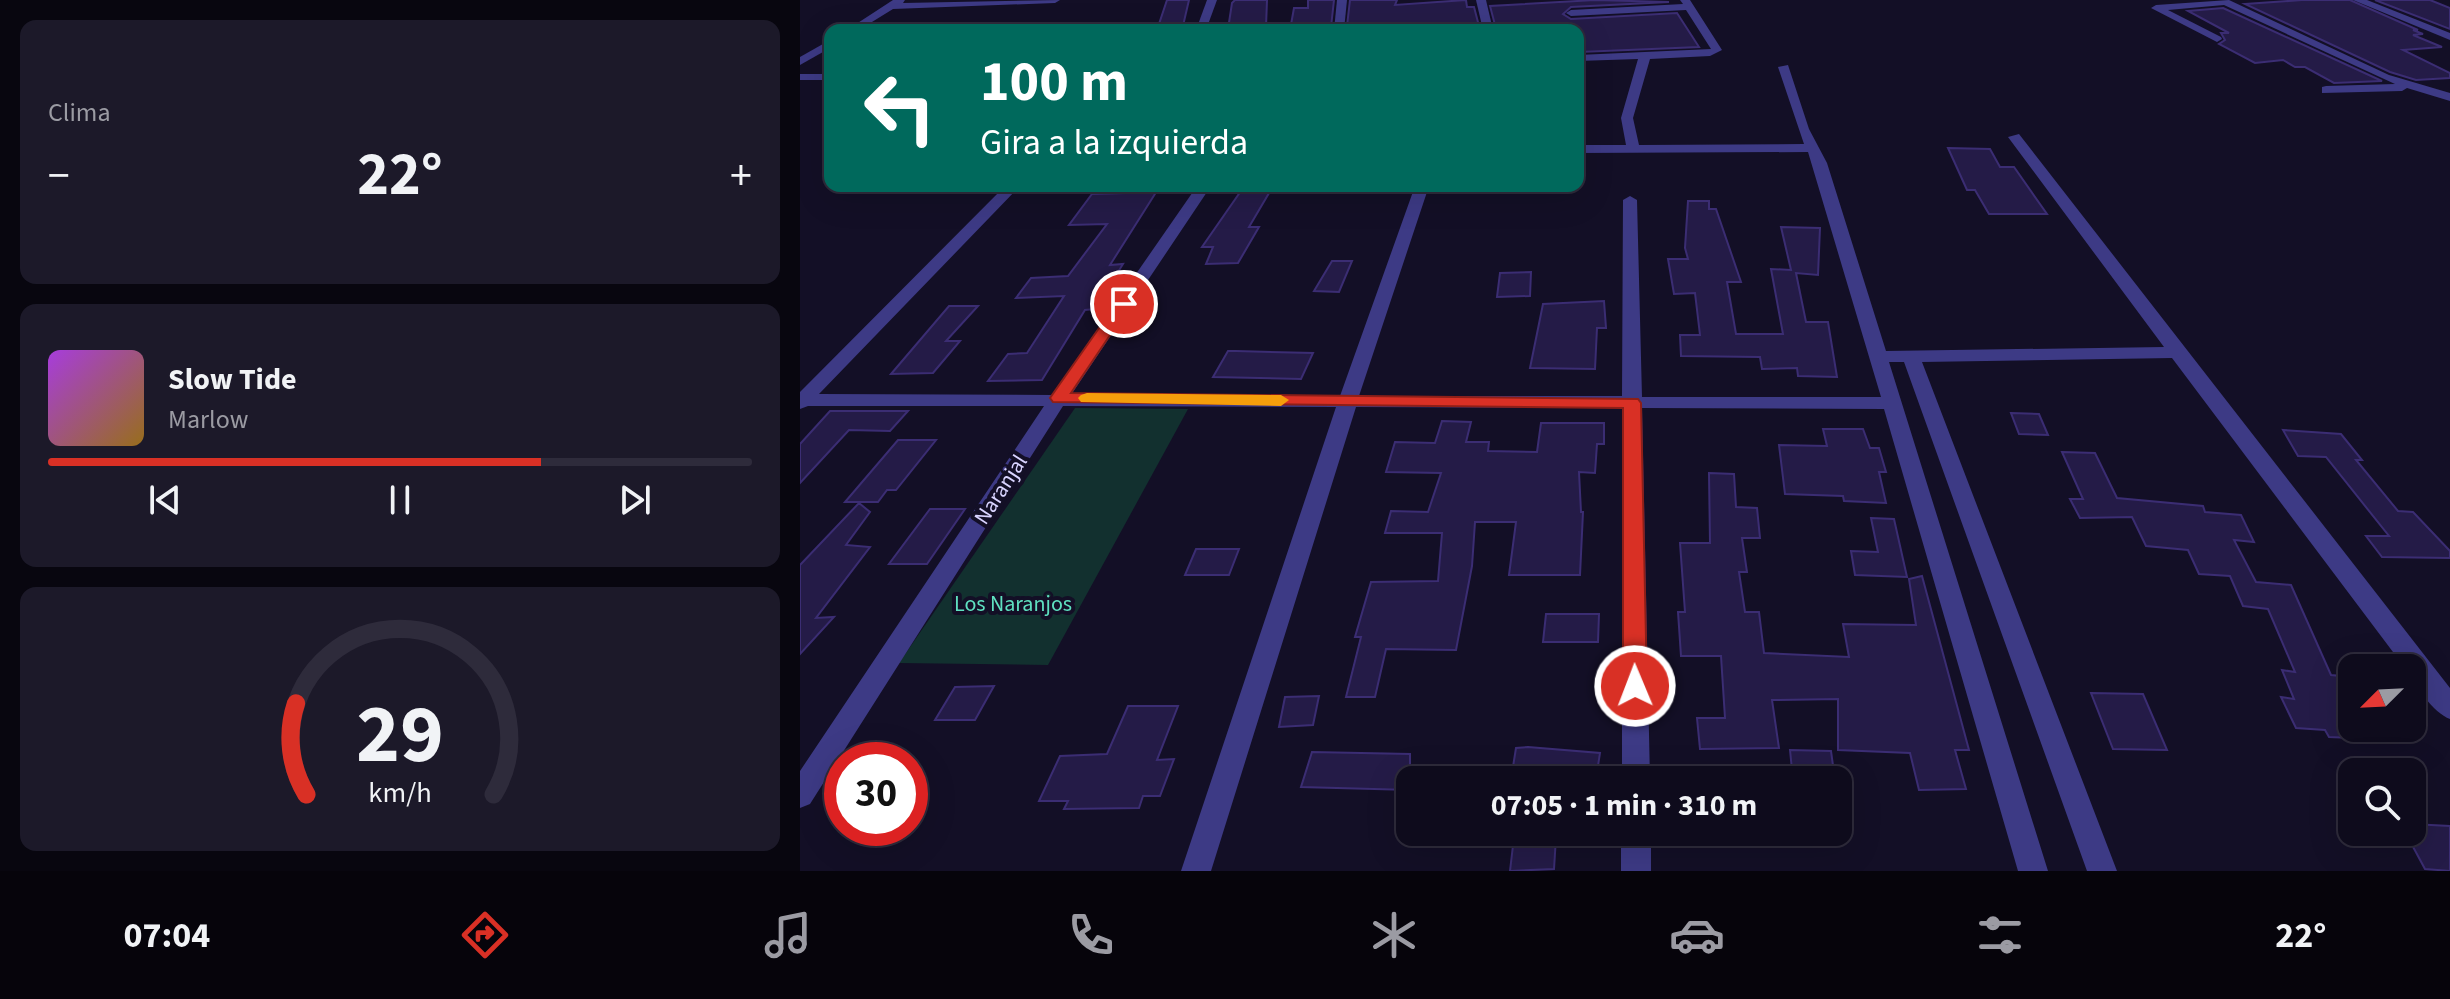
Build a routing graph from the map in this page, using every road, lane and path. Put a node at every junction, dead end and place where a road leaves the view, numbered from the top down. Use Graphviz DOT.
graph roads {
  1 [pos="1055,0"];
  2 [pos="1212,0"];
  3 [pos="1342,0"];
  4 [pos="1481,0"];
  5 [pos="2358,0"];
  6 [pos="2373,0"];
  7 [pos="2224,1"];
  8 [pos="895,3"];
  9 [pos="1687,4"];
  10 [pos="1571,13"];
  11 [pos="862,24"];
  12 [pos="1203,24"];
  13 [pos="1340,24"];
  14 [pos="1487,24"];
  15 [pos="2450,30"];
  16 [pos="2450,37"];
  17 [pos="2217,39"];
  18 [pos="824,47"];
  19 [pos="1645,55"];
  20 [pos="1584,58"];
  21 [pos="800,62"];
  22 [pos="1784,67"];
  23 [pos="800,77"];
  24 [pos="824,77"];
  25 [pos="2450,85"];
  26 [pos="2412,86"];
  27 [pos="2326,90"];
  28 [pos="2450,97"];
  29 [pos="2014,137"];
  30 [pos="1633,148"];
  31 [pos="1814,148"];
  32 [pos="1584,149"];
  33 [pos="1007,192"];
  34 [pos="1200,192"];
  35 [pos="1420,192"];
  36 [pos="1630,200"];
  37 [pos="2178,352"];
  38 [pos="1911,356"];
  39 [pos="1878,357"];
  40 [pos="1059,398"];
  41 [pos="802,401"];
  42 [pos="1348,401"];
  43 [pos="1632,403"];
  44 [pos="1892,403"];
  45 [pos="2450,708"];
  46 [pos="1636,766"];
  47 [pos="800,795"];
  48 [pos="1636,846"];
  49 [pos="1196,871"];
  50 [pos="1636,871"];
  51 [pos="2033,871"];
  52 [pos="2102,871"];
  1 -- 8 [label="street"];
  2 -- 12 [label="street"];
  3 -- 13 [label="street"];
  4 -- 14 [label="street"];
  5 -- 16 [label="street"];
  6 -- 15 [label="street"];
  7 -- 17 [label="street"];
  7 -- 26 [label="street"];
  8 -- 11 [label="street"];
  9 -- 10 [label="street"];
  9 -- 19 [label="street"];
  18 -- 21 [label="street"];
  19 -- 20 [label="street"];
  19 -- 30 [label="street"];
  22 -- 31 [label="street"];
  23 -- 24 [label="street"];
  25 -- 26 [label="street"];
  26 -- 27 [label="street"];
  26 -- 28 [label="street"];
  29 -- 37 [label="street"];
  30 -- 31 [label="street"];
  30 -- 32 [label="street"];
  31 -- 39 [label="street"];
  33 -- 41 [label="street"];
  34 -- 40 [label="street, Naranjal"];
  35 -- 42 [label="street"];
  36 -- 43 [label="street"];
  37 -- 38 [label="street"];
  37 -- 45 [label="street"];
  38 -- 39 [label="street"];
  38 -- 52 [label="street"];
  39 -- 44 [label="street"];
  40 -- 41 [label="street"];
  40 -- 42 [label="street"];
  40 -- 47 [label="street, Naranjal"];
  42 -- 43 [label="street"];
  42 -- 49 [label="street"];
  43 -- 44 [label="street"];
  43 -- 46 [label="street"];
  44 -- 51 [label="street"];
  48 -- 50 [label="street"];
}
